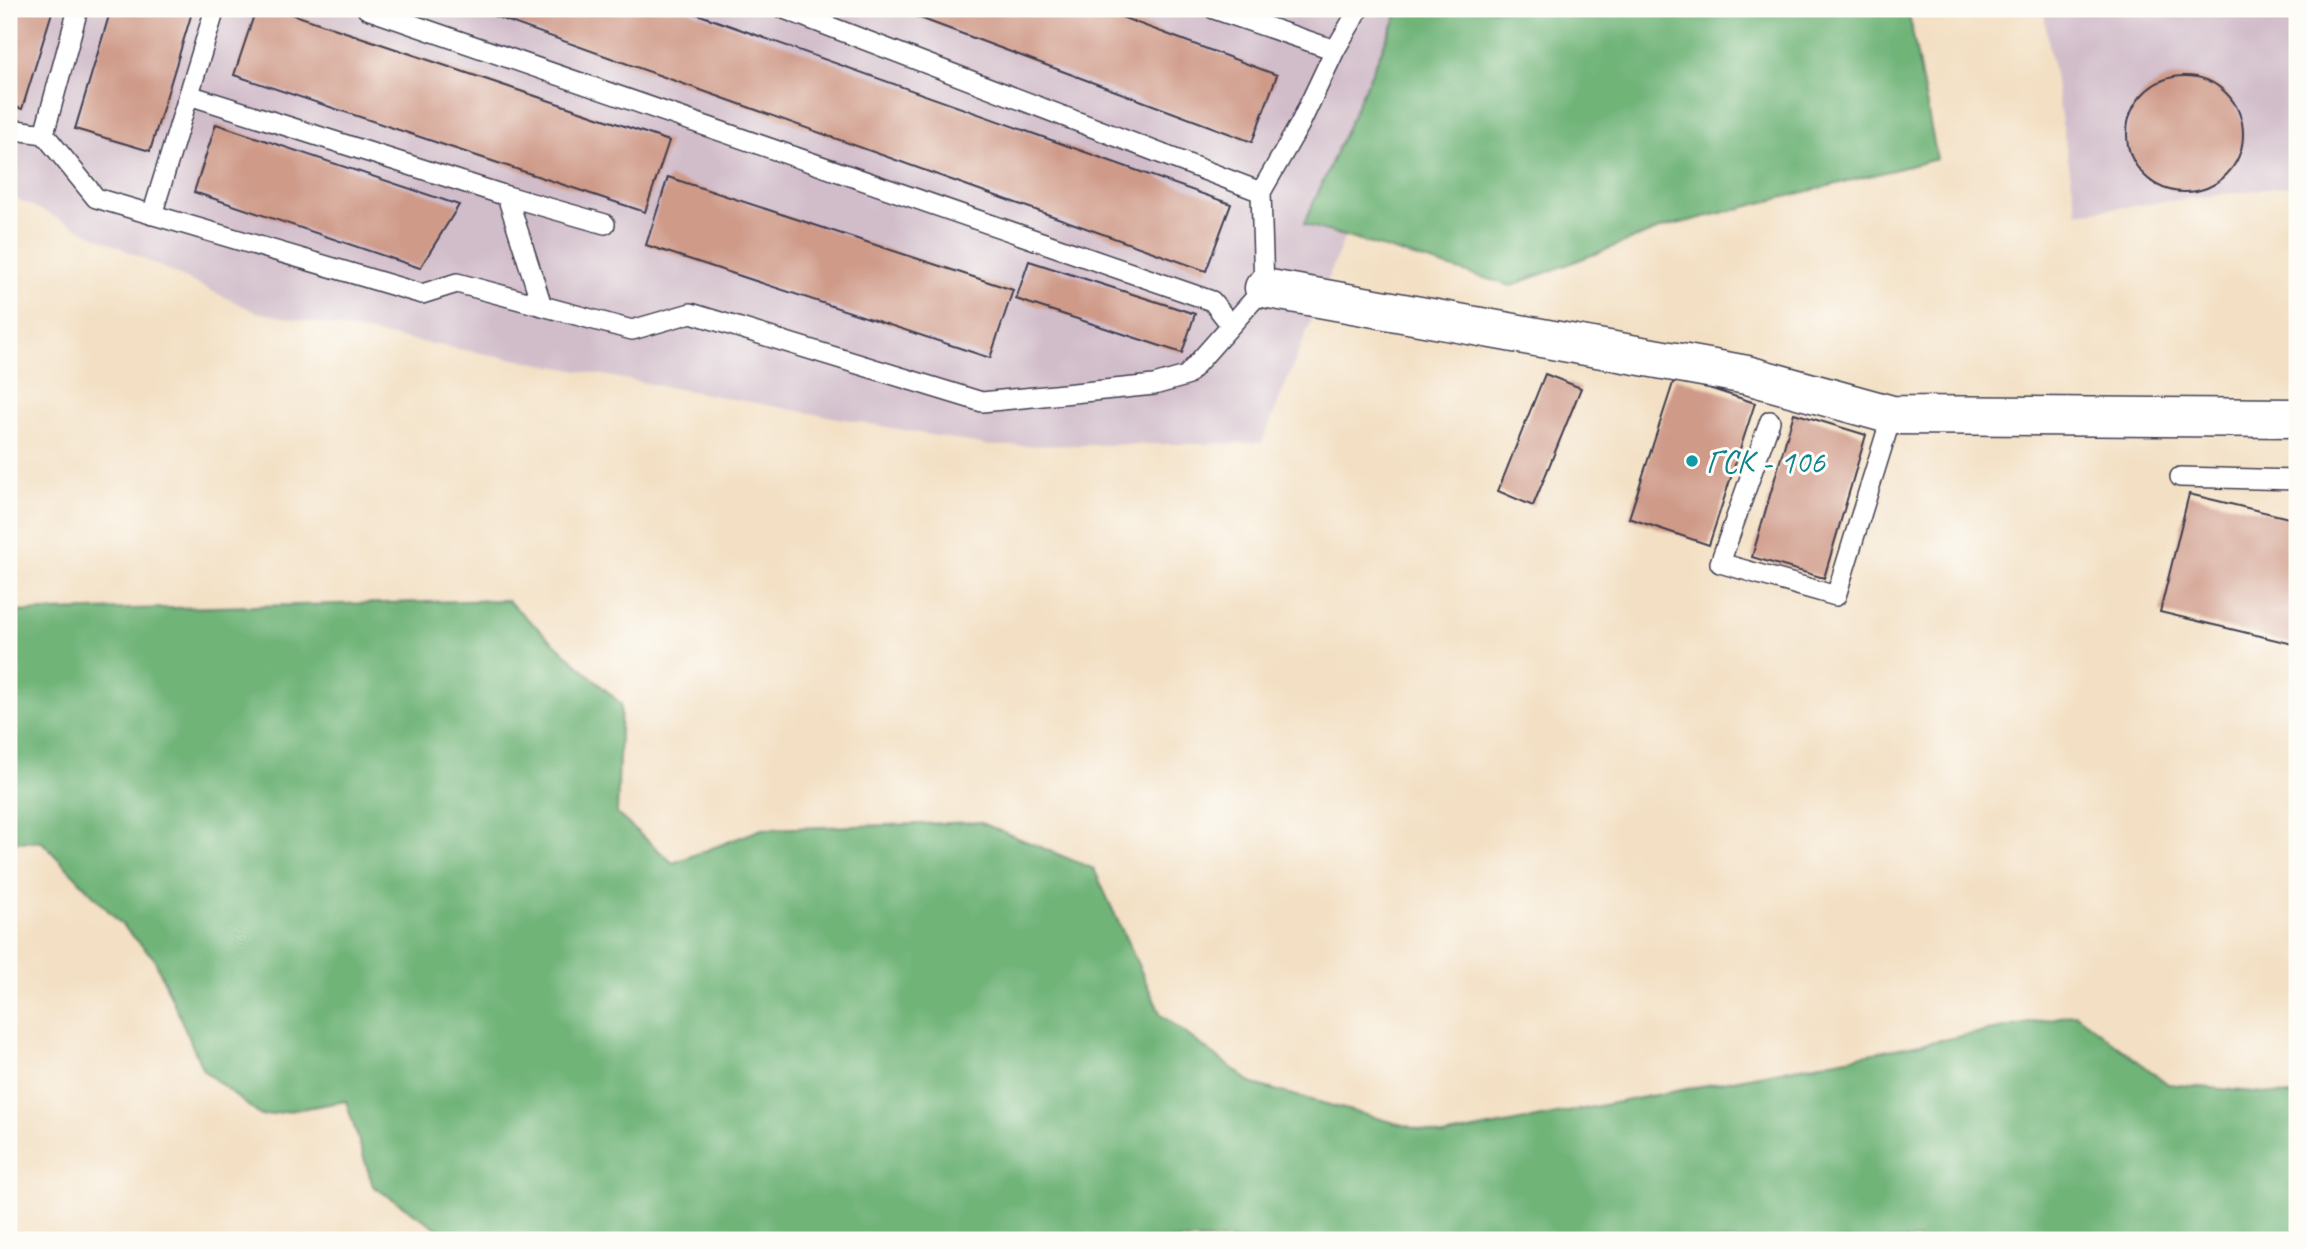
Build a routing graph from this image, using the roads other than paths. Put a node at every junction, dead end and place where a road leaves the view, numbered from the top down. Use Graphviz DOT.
graph roads {
  1 [pos="78,9"];
  2 [pos="215,9"];
  3 [pos="367,9"];
  4 [pos="784,9"];
  5 [pos="1214,9"];
  6 [pos="1359,9"];
  7 [pos="1335,50"];
  8 [pos="188,95"];
  9 [pos="9,129"];
  10 [pos="44,134"];
  11 [pos="1261,192"];
  12 [pos="507,196"];
  13 [pos="152,215"];
  14 [pos="606,224"];
  15 [pos="1264,288"];
  16 [pos="542,306"];
  17 [pos="1230,324"];
  18 [pos="1892,415"];
  19 [pos="2297,418"];
  20 [pos="1770,421"];
  21 [pos="2180,477"];
  22 [pos="2297,480"];
  1 -- 10 [label="lane"];
  2 -- 8 [label="lane"];
  3 -- 17 [label="lane"];
  4 -- 11 [label="lane"];
  5 -- 7 [label="lane"];
  6 -- 7 [label="lane"];
  7 -- 11 [label="lane"];
  8 -- 12 [label="lane"];
  8 -- 13 [label="lane"];
  9 -- 10 [label="lane"];
  10 -- 13 [label="lane"];
  11 -- 15 [label="lane"];
  12 -- 14 [label="lane"];
  12 -- 16 [label="lane"];
  13 -- 16 [label="lane"];
  15 -- 17 [label="lane"];
  15 -- 18 [label="street"];
  16 -- 17 [label="lane"];
  18 -- 19 [label="street"];
  18 -- 20 [label="lane"];
  21 -- 22 [label="lane"];
}
